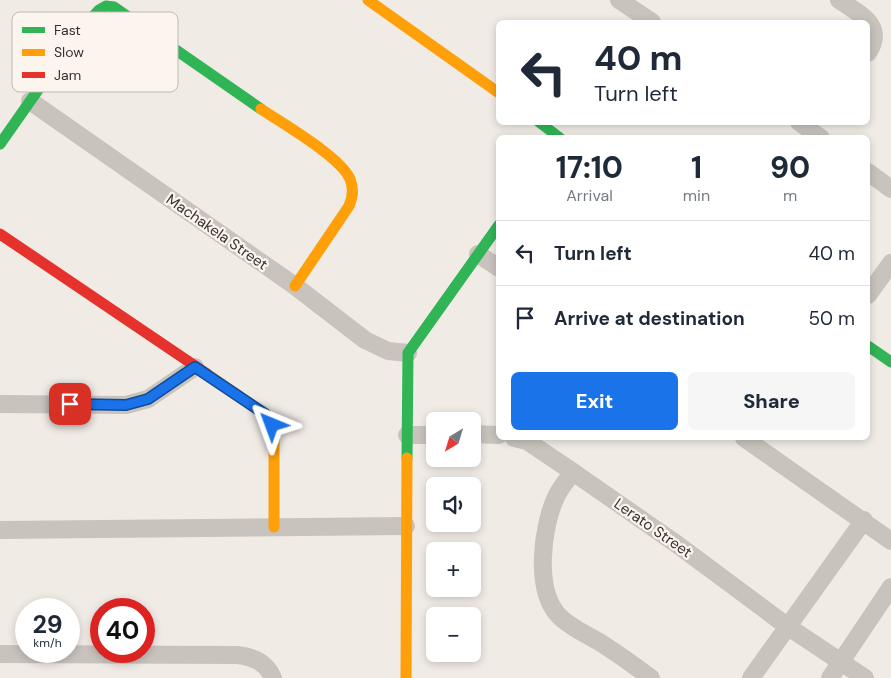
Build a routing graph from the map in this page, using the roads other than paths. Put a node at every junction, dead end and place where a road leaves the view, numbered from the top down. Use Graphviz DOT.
graph roads {
  1 [pos="368,0"];
  2 [pos="619,0"];
  3 [pos="839,0"];
  4 [pos="98,12"];
  5 [pos="121,12"];
  6 [pos="649,20"];
  7 [pos="866,20"];
  8 [pos="870,23"];
  9 [pos="870,49"];
  10 [pos="178,51"];
  11 [pos="496,91"];
  12 [pos="36,92"];
  13 [pos="30,101"];
  14 [pos="543,125"];
  15 [pos="556,135"];
  16 [pos="0,144"];
  17 [pos="870,173"];
  18 [pos="891,189"];
  19 [pos="496,229"];
  20 [pos="0,234"];
  21 [pos="478,254"];
  22 [pos="891,263"];
  23 [pos="496,266"];
  24 [pos="295,286"];
  25 [pos="870,292"];
  26 [pos="870,347"];
  27 [pos="408,353"];
  28 [pos="891,362"];
  29 [pos="195,367"];
  30 [pos="0,404"];
  31 [pos="407,435"];
  32 [pos="426,435"];
  33 [pos="481,435"];
  34 [pos="496,436"];
  35 [pos="523,440"];
  36 [pos="747,440"];
  37 [pos="573,472"];
  38 [pos="864,520"];
  39 [pos="406,526"];
  40 [pos="274,527"];
  41 [pos="0,530"];
  42 [pos="891,541"];
  43 [pos="891,587"];
  44 [pos="787,626"];
  45 [pos="0,654"];
  46 [pos="840,661"];
  47 [pos="274,678"];
  48 [pos="406,678"];
  49 [pos="652,678"];
  50 [pos="751,678"];
  51 [pos="830,678"];
  52 [pos="865,678"];
  1 -- 11 [label="street"];
  2 -- 6 [label="street"];
  3 -- 7 [label="street"];
  4 -- 5 [label="street"];
  8 -- 9 [label="street"];
  10 -- 24 [label="street"];
  12 -- 13 [label="street"];
  13 -- 16 [label="street"];
  13 -- 24 [label="street, Machakela Street"];
  14 -- 15 [label="street"];
  17 -- 18 [label="street"];
  19 -- 21 [label="street"];
  20 -- 29 [label="street"];
  21 -- 23 [label="street"];
  21 -- 27 [label="street"];
  22 -- 25 [label="street"];
  24 -- 27 [label="street, Machakela Street"];
  26 -- 28 [label="street"];
  27 -- 31 [label="street"];
  29 -- 30 [label="street"];
  29 -- 40 [label="street"];
  31 -- 32 [label="street"];
  31 -- 39 [label="street"];
  33 -- 34 [label="street"];
  35 -- 37 [label="street, Lerato Street"];
  36 -- 38 [label="street"];
  37 -- 44 [label="street, Lerato Street"];
  37 -- 49 [label="street"];
  38 -- 42 [label="street"];
  38 -- 44 [label="street"];
  39 -- 40 [label="street"];
  39 -- 48 [label="street"];
  40 -- 41 [label="street"];
  43 -- 46 [label="street"];
  44 -- 46 [label="street, Lerato Street"];
  44 -- 50 [label="street"];
  45 -- 47 [label="street"];
  46 -- 51 [label="street"];
  46 -- 52 [label="street, Lerato Street"];
}
